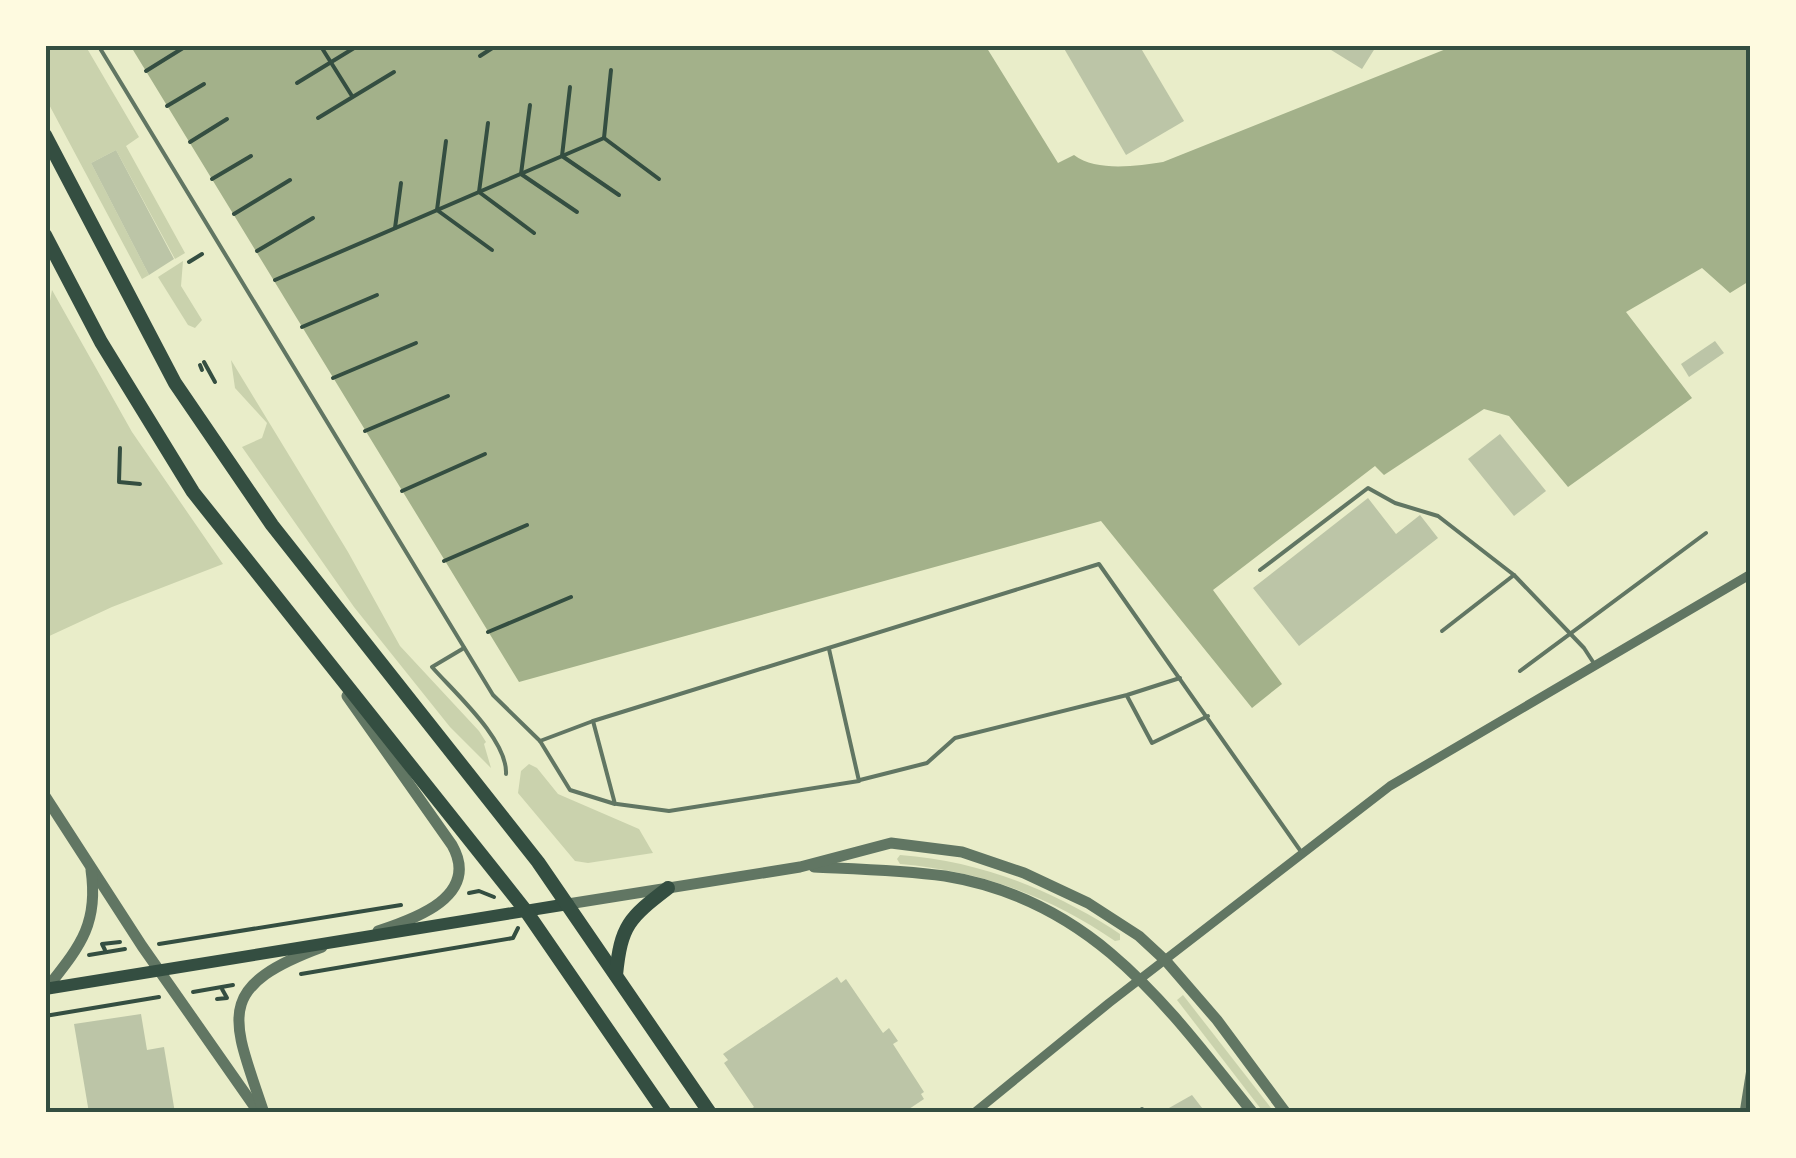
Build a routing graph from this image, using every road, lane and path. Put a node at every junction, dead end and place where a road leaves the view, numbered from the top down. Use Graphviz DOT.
graph roads {
  1 [pos="98,45"];
  2 [pos="320,45"];
  3 [pos="360,45"];
  4 [pos="497,45"];
  5 [pos="183,48"];
  6 [pos="480,56"];
  7 [pos="331,62"];
  8 [pos="611,70"];
  9 [pos="146,71"];
  10 [pos="394,72"];
  11 [pos="298,83"];
  12 [pos="204,84"];
  13 [pos="570,87"];
  14 [pos="352,97"];
  15 [pos="530,105"];
  16 [pos="167,106"];
  17 [pos="318,118"];
  18 [pos="227,119"];
  19 [pos="488,123"];
  20 [pos="45,135"];
  21 [pos="604,138"];
  22 [pos="446,140"];
  23 [pos="190,142"];
  24 [pos="251,156"];
  25 [pos="562,156"];
  26 [pos="520,174"];
  27 [pos="212,179"];
  28 [pos="658,179"];
  29 [pos="290,180"];
  30 [pos="401,183"];
  31 [pos="480,192"];
  32 [pos="619,195"];
  33 [pos="438,210"];
  34 [pos="577,212"];
  35 [pos="234,214"];
  36 [pos="313,218"];
  37 [pos="395,228"];
  38 [pos="534,233"];
  39 [pos="45,235"];
  40 [pos="492,250"];
  41 [pos="257,251"];
  42 [pos="202,254"];
  43 [pos="190,262"];
  44 [pos="274,280"];
  45 [pos="377,295"];
  46 [pos="302,327"];
  47 [pos="416,342"];
  48 [pos="202,366"];
  49 [pos="333,378"];
  50 [pos="216,382"];
  51 [pos="448,396"];
  52 [pos="365,431"];
  53 [pos="120,448"];
  54 [pos="485,454"];
  55 [pos="140,484"];
  56 [pos="402,490"];
  57 [pos="528,525"];
  58 [pos="1706,533"];
  59 [pos="444,561"];
  60 [pos="1260,570"];
  61 [pos="1751,574"];
  62 [pos="1514,575"];
  63 [pos="571,597"];
  64 [pos="1442,631"];
  65 [pos="488,632"];
  66 [pos="1569,635"];
  67 [pos="316,648"];
  68 [pos="464,648"];
  69 [pos="829,650"];
  70 [pos="1595,665"];
  71 [pos="1520,672"];
  72 [pos="1180,678"];
  73 [pos="1127,696"];
  74 [pos="1208,716"];
  75 [pos="594,721"];
  76 [pos="540,741"];
  77 [pos="506,774"];
  78 [pos="860,780"];
  79 [pos="45,796"];
  80 [pos="615,804"];
  81 [pos="1302,853"];
  82 [pos="90,866"];
  83 [pos="800,866"];
  84 [pos="474,883"];
  85 [pos="668,888"];
  86 [pos="480,893"];
  87 [pos="445,897"];
  88 [pos="408,903"];
  89 [pos="568,904"];
  90 [pos="526,911"];
  91 [pos="352,939"];
  92 [pos="120,942"];
  93 [pos="142,946"];
  94 [pos="106,950"];
  95 [pos="70,958"];
  96 [pos="1166,961"];
  97 [pos="158,970"];
  98 [pos="616,975"];
  99 [pos="1143,979"];
  100 [pos="46,988"];
  101 [pos="222,989"];
  102 [pos="217,999"];
  103 [pos="1751,1069"];
  104 [pos="261,1113"];
  105 [pos="665,1113"];
  106 [pos="710,1113"];
  107 [pos="974,1113"];
  108 [pos="1138,1113"];
  109 [pos="1146,1113"];
  110 [pos="1253,1113"];
  111 [pos="1286,1113"];
  112 [pos="1744,1113"];
  1 -- 68 [label="lane"];
  2 -- 7 [label="path"];
  3 -- 7 [label="path"];
  4 -- 6 [label="path"];
  5 -- 9 [label="path"];
  7 -- 11 [label="path"];
  7 -- 14 [label="path"];
  8 -- 21 [label="path"];
  10 -- 14 [label="path"];
  12 -- 16 [label="path"];
  13 -- 25 [label="path"];
  14 -- 17 [label="path"];
  15 -- 26 [label="path"];
  18 -- 23 [label="path"];
  19 -- 31 [label="path"];
  20 -- 89 [label="main road"];
  21 -- 25 [label="path"];
  21 -- 28 [label="path"];
  22 -- 33 [label="path"];
  24 -- 27 [label="path"];
  25 -- 26 [label="path"];
  25 -- 32 [label="path"];
  26 -- 31 [label="path"];
  26 -- 34 [label="path"];
  29 -- 35 [label="path"];
  30 -- 37 [label="path"];
  31 -- 33 [label="path"];
  31 -- 38 [label="path"];
  33 -- 37 [label="path"];
  33 -- 40 [label="path"];
  36 -- 41 [label="path"];
  37 -- 44 [label="path"];
  39 -- 67 [label="main road"];
  42 -- 43 [label="path"];
  45 -- 46 [label="path"];
  47 -- 49 [label="path"];
  48 -- 50 [label="path"];
  51 -- 52 [label="path"];
  53 -- 55 [label="path"];
  54 -- 56 [label="path"];
  57 -- 59 [label="path"];
  58 -- 66 [label="lane"];
  60 -- 62 [label="lane"];
  61 -- 70 [label="street"];
  62 -- 64 [label="lane"];
  62 -- 66 [label="lane"];
  63 -- 65 [label="path"];
  66 -- 70 [label="lane"];
  66 -- 71 [label="lane"];
  67 -- 87 [label="street"];
  67 -- 90 [label="main road"];
  68 -- 76 [label="lane"];
  68 -- 77 [label="lane"];
  69 -- 72 [label="lane"];
  69 -- 75 [label="lane"];
  69 -- 78 [label="lane"];
  70 -- 81 [label="street"];
  72 -- 73 [label="lane"];
  72 -- 74 [label="lane"];
  73 -- 74 [label="lane"];
  73 -- 78 [label="lane"];
  74 -- 81 [label="lane"];
  75 -- 76 [label="lane"];
  75 -- 80 [label="lane"];
  76 -- 80 [label="lane"];
  78 -- 80 [label="lane"];
  79 -- 82 [label="street"];
  81 -- 96 [label="street"];
  82 -- 93 [label="street"];
  82 -- 95 [label="street"];
  83 -- 85 [label="street"];
  83 -- 96 [label="street"];
  83 -- 99 [label="street"];
  84 -- 86 [label="path"];
  85 -- 89 [label="street"];
  85 -- 98 [label="main road"];
  86 -- 87 [label="path"];
  86 -- 90 [label="path"];
  87 -- 91 [label="street"];
  88 -- 93 [label="path"];
  89 -- 90 [label="main road"];
  89 -- 98 [label="main road"];
  90 -- 91 [label="main road"];
  90 -- 105 [label="main road"];
  91 -- 97 [label="main road"];
  91 -- 104 [label="street"];
  92 -- 94 [label="path"];
  93 -- 95 [label="path"];
  93 -- 97 [label="street"];
  95 -- 100 [label="street"];
  96 -- 99 [label="street"];
  96 -- 111 [label="street"];
  97 -- 100 [label="main road"];
  97 -- 104 [label="street"];
  98 -- 106 [label="main road"];
  99 -- 107 [label="street"];
  99 -- 110 [label="street"];
  101 -- 102 [label="path"];
  103 -- 112 [label="street"];
  108 -- 109 [label="lane"];
}
